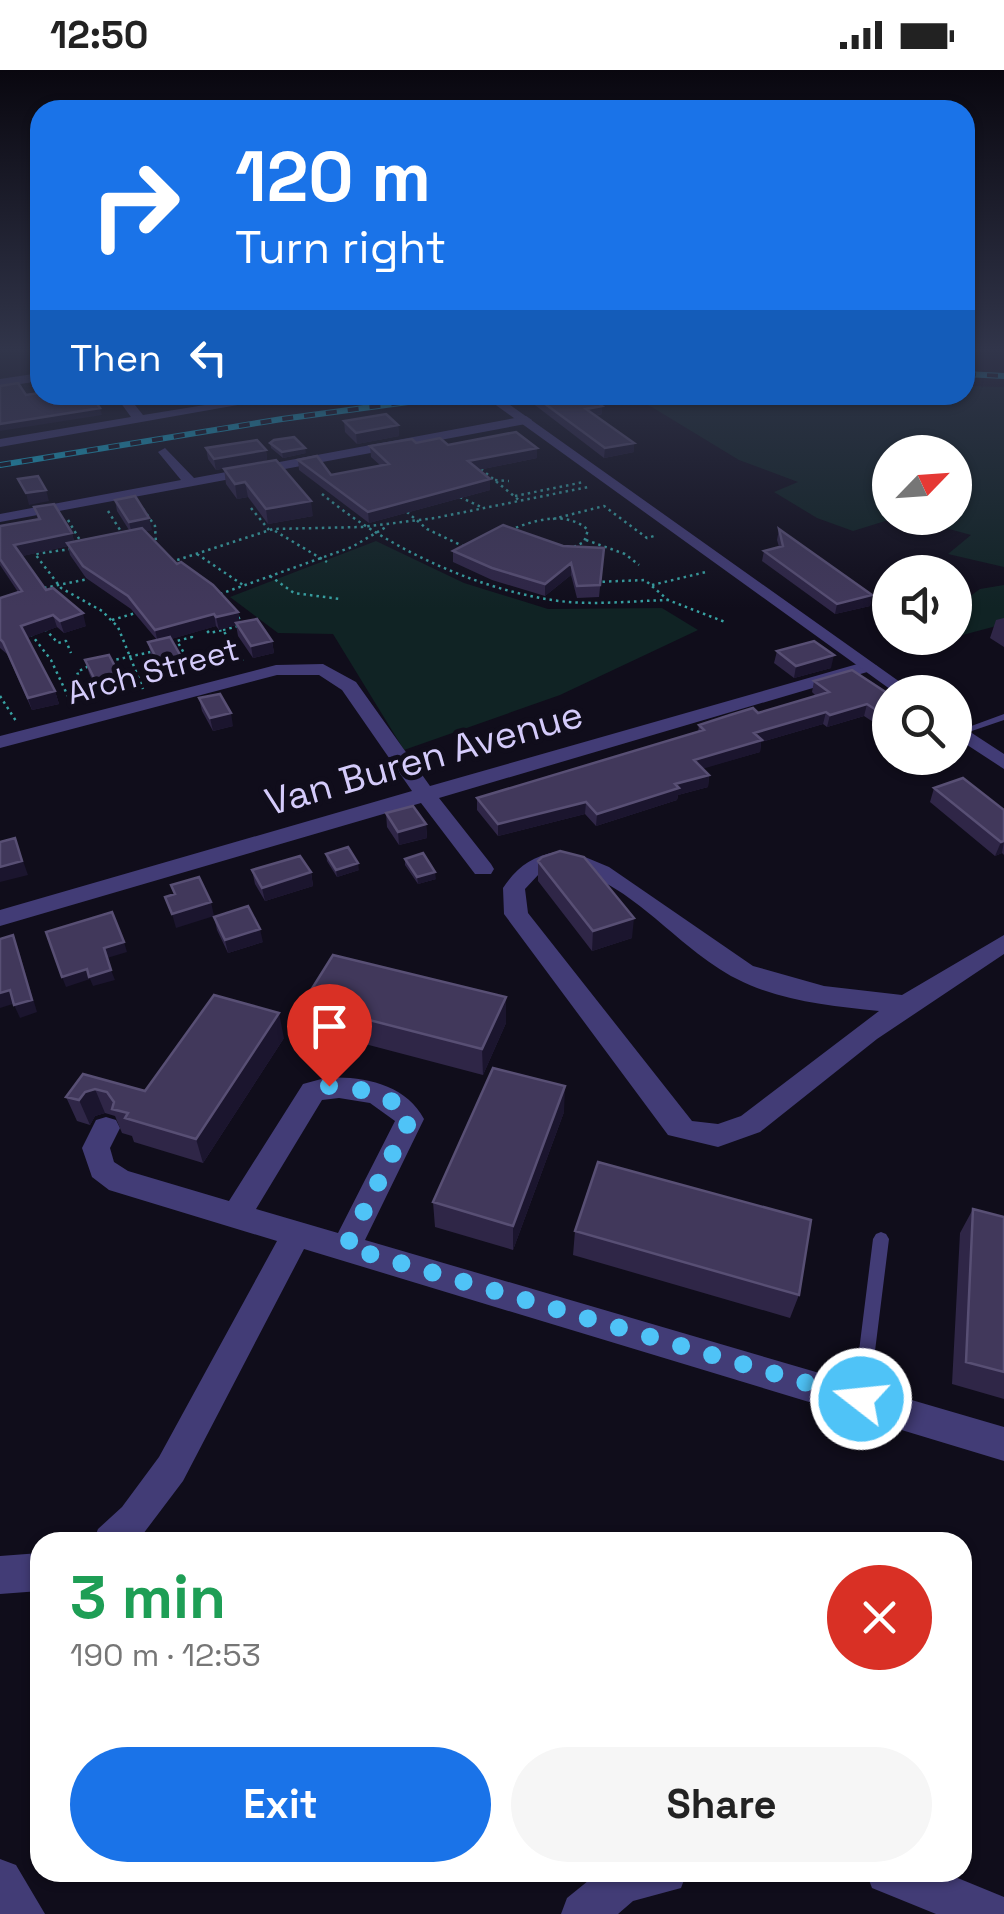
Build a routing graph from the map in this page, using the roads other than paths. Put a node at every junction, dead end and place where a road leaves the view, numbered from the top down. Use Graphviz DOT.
graph roads {
  1 [pos="42,436"];
  2 [pos="442,436"];
  3 [pos="548,436"];
  4 [pos="0,443"];
  5 [pos="165,452"];
  6 [pos="191,484"];
  7 [pos="0,518"];
  8 [pos="868,666"];
  9 [pos="881,675"];
  10 [pos="1004,717"];
  11 [pos="972,726"];
  12 [pos="972,741"];
  13 [pos="0,742"];
  14 [pos="1004,763"];
  15 [pos="426,794"];
  16 [pos="483,869"];
  17 [pos="0,918"];
  18 [pos="1004,943"];
  19 [pos="908,1005"];
  20 [pos="106,1128"];
  21 [pos="236,1215"];
  22 [pos="297,1233"];
  23 [pos="881,1240"];
  24 [pos="346,1247"];
  25 [pos="861,1399"];
  26 [pos="1004,1444"];
  27 [pos="122,1532"];
  28 [pos="30,1573"];
  29 [pos="0,1575"];
  30 [pos="0,1881"];
  31 [pos="622,1882"];
  32 [pos="912,1882"];
  33 [pos="23,1914"];
  34 [pos="583,1914"];
  35 [pos="990,1914"];
  1 -- 4 [label="street"];
  2 -- 6 [label="street"];
  3 -- 8 [label="street"];
  5 -- 6 [label="street"];
  6 -- 7 [label="street"];
  8 -- 9 [label="street"];
  8 -- 15 [label="street, Van Buren Avenue"];
  10 -- 11 [label="lane"];
  12 -- 14 [label="street"];
  13 -- 15 [label="street, Arch Street"];
  15 -- 16 [label="street"];
  15 -- 17 [label="street, Van Buren Avenue"];
  18 -- 19 [label="street"];
  19 -- 19 [label="street"];
  20 -- 21 [label="street"];
  21 -- 22 [label="street"];
  21 -- 24 [label="street"];
  22 -- 24 [label="street"];
  22 -- 27 [label="street"];
  23 -- 25 [label="lane"];
  24 -- 25 [label="street"];
  25 -- 26 [label="street"];
  28 -- 29 [label="street"];
  30 -- 33 [label="street"];
  31 -- 34 [label="street"];
  32 -- 35 [label="street"];
}
